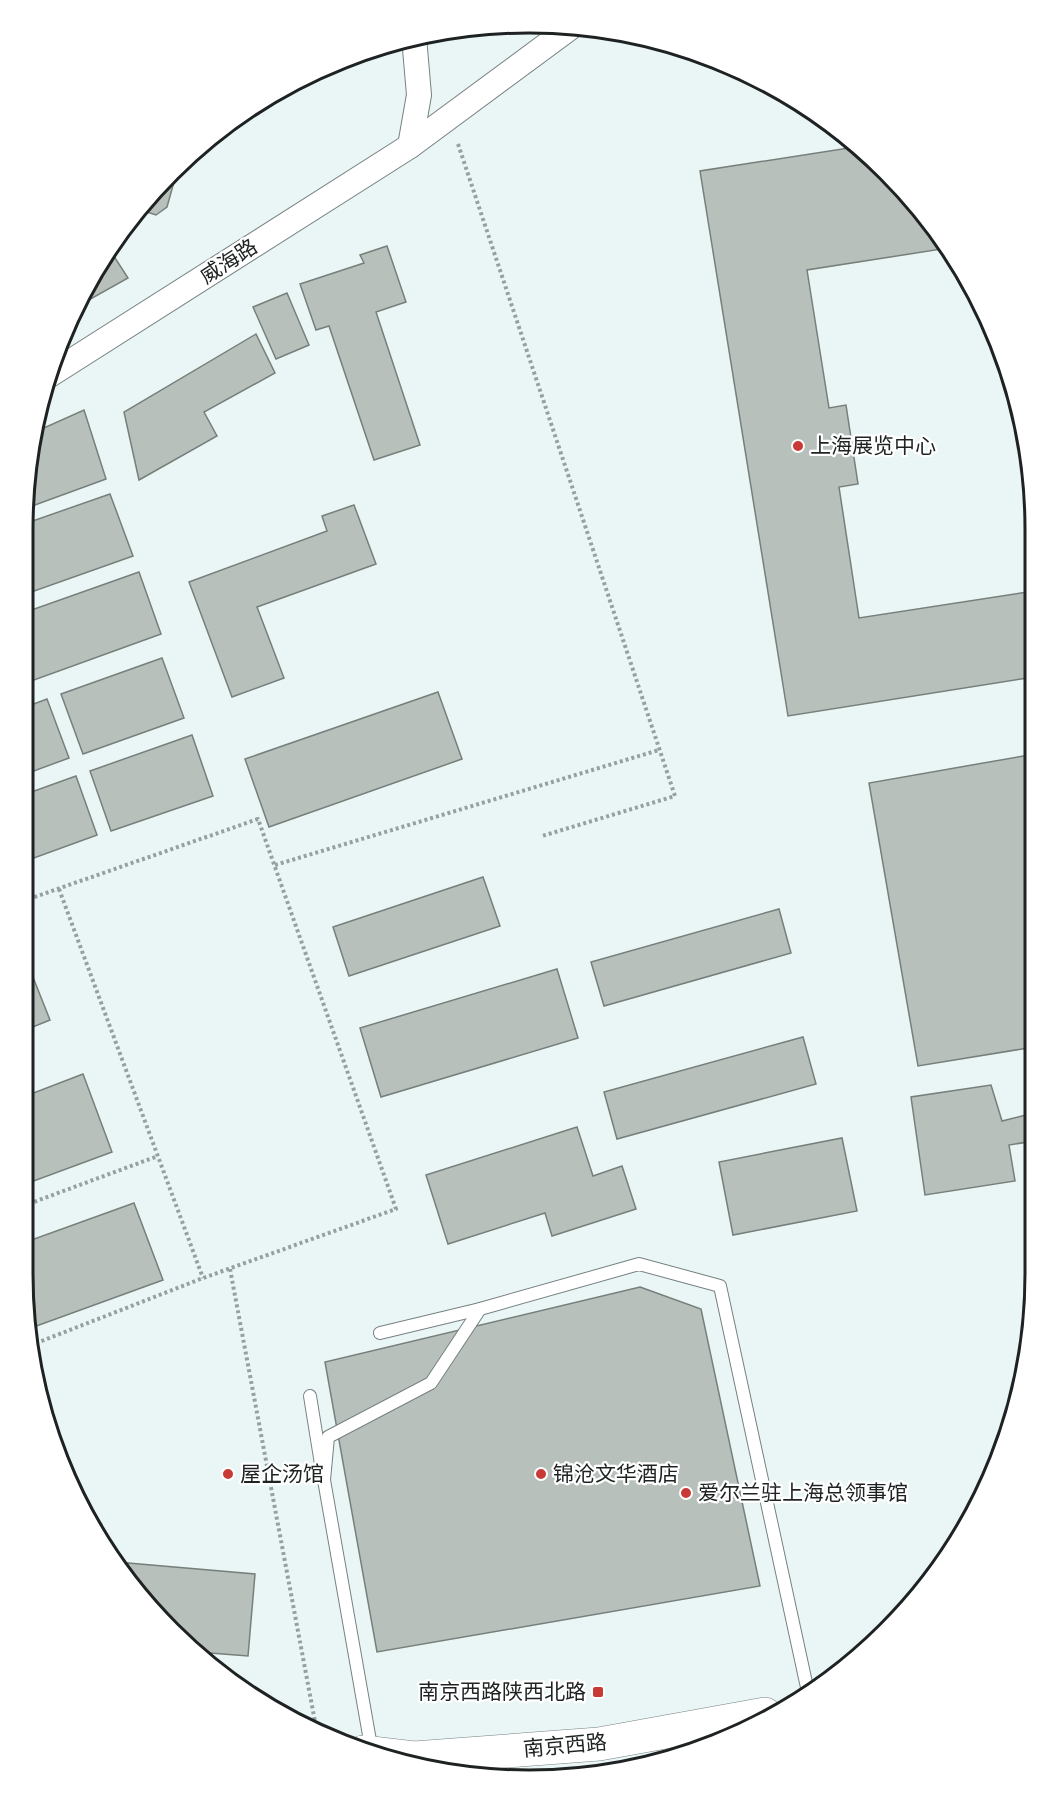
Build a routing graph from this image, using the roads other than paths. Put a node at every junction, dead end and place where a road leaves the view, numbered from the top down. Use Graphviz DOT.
graph roads {
  1 [pos="561,34"];
  2 [pos="415,47"];
  3 [pos="410,146"];
  4 [pos="60,369"];
  5 [pos="480,1309"];
  6 [pos="380,1333"];
  7 [pos="310,1396"];
  8 [pos="324,1480"];
  9 [pos="806,1685"];
  10 [pos="754,1716"];
  11 [pos="366,1743"];
  12 [pos="421,1757"];
  1 -- 3 [label="street, 威海路"];
  2 -- 3 [label="street"];
  3 -- 4 [label="street, 威海路"];
  5 -- 6 [label="lane"];
  5 -- 8 [label="lane"];
  5 -- 9 [label="lane"];
  7 -- 8 [label="lane"];
  8 -- 11 [label="lane"];
  10 -- 12 [label="main road, 南京西路"];
}
